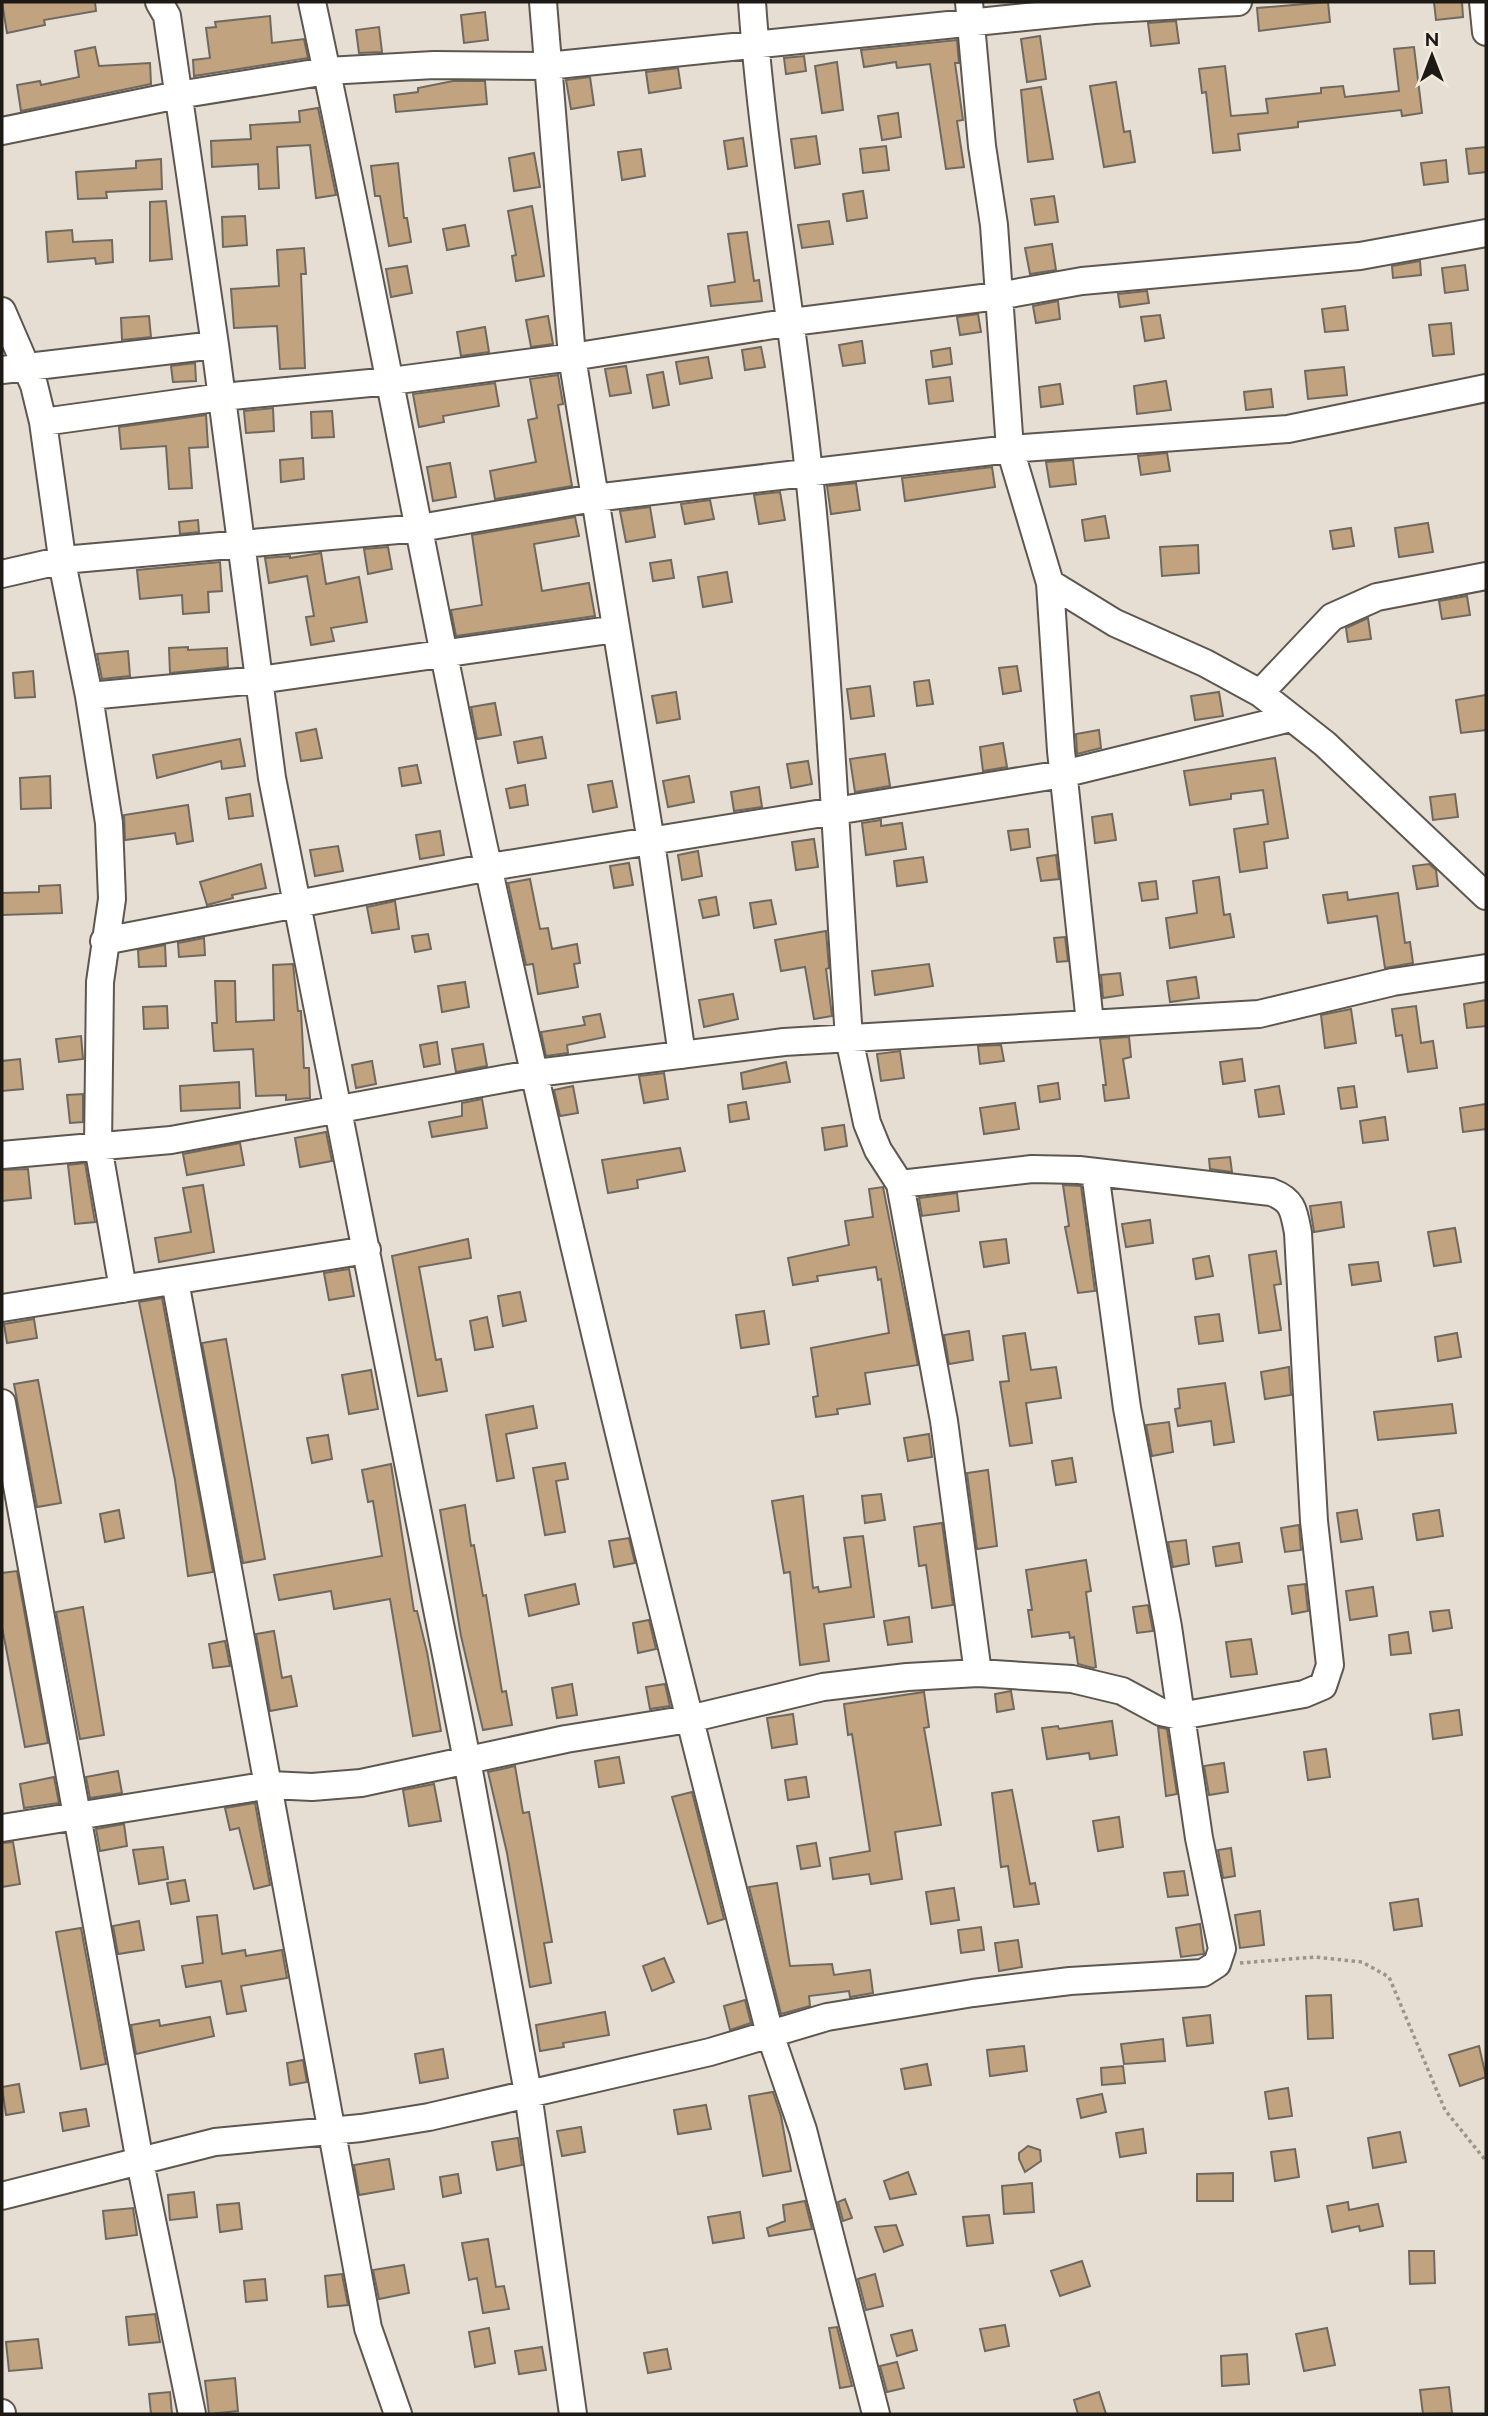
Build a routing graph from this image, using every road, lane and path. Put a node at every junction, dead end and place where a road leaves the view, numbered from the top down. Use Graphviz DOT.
graph roads {
  1 [pos="159,2"];
  2 [pos="312,2"];
  3 [pos="543,2"];
  4 [pos="752,2"];
  5 [pos="1237,2"];
  6 [pos="1483,2"];
  7 [pos="969,11"];
  8 [pos="1486,32"];
  9 [pos="755,44"];
  10 [pos="547,66"];
  11 [pos="327,71"];
  12 [pos="178,95"];
  13 [pos="2,131"];
  14 [pos="1486,233"];
  15 [pos="998,296"];
  16 [pos="2,311"];
  17 [pos="792,322"];
  18 [pos="215,345"];
  19 [pos="572,357"];
  20 [pos="14,368"];
  21 [pos="391,381"];
  22 [pos="1486,388"];
  23 [pos="222,397"];
  24 [pos="43,422"];
  25 [pos="1010,449"];
  26 [pos="809,474"];
  27 [pos="594,498"];
  28 [pos="420,528"];
  29 [pos="242,545"];
  30 [pos="63,560"];
  31 [pos="2,574"];
  32 [pos="1486,576"];
  33 [pos="1050,583"];
  34 [pos="616,629"];
  35 [pos="444,652"];
  36 [pos="260,680"];
  37 [pos="1260,693"];
  38 [pos="89,696"];
  39 [pos="1291,718"];
  40 [pos="1063,774"];
  41 [pos="834,812"];
  42 [pos="651,842"];
  43 [pos="490,867"];
  44 [pos="1486,896"];
  45 [pos="297,905"];
  46 [pos="104,941"];
  47 [pos="1486,968"];
  48 [pos="1090,1023"];
  49 [pos="849,1038"];
  50 [pos="682,1055"];
  51 [pos="536,1073"];
  52 [pos="338,1111"];
  53 [pos="98,1146"];
  54 [pos="2,1155"];
  55 [pos="1096,1172"];
  56 [pos="900,1184"];
  57 [pos="367,1250"];
  58 [pos="175,1281"];
  59 [pos="123,1289"];
  60 [pos="2,1308"];
  61 [pos="2,1403"];
  62 [pos="978,1673"];
  63 [pos="1180,1716"];
  64 [pos="689,1719"];
  65 [pos="467,1760"];
  66 [pos="270,1785"];
  67 [pos="76,1816"];
  68 [pos="2,1828"];
  69 [pos="1217,1963"];
  70 [pos="770,2034"];
  71 [pos="528,2093"];
  72 [pos="332,2130"];
  73 [pos="1486,2161"];
  74 [pos="140,2162"];
  75 [pos="2,2196"];
  76 [pos="192,2414"];
  77 [pos="398,2414"];
  78 [pos="573,2414"];
  79 [pos="876,2414"];
  1 -- 12 [label="street"];
  2 -- 11 [label="street"];
  3 -- 10 [label="street"];
  4 -- 9 [label="street"];
  5 -- 7 [label="street"];
  6 -- 8 [label="street"];
  7 -- 9 [label="street"];
  7 -- 15 [label="street"];
  9 -- 10 [label="street"];
  9 -- 17 [label="street"];
  10 -- 11 [label="street"];
  10 -- 19 [label="street"];
  11 -- 12 [label="street"];
  11 -- 21 [label="street"];
  12 -- 13 [label="street"];
  12 -- 18 [label="street"];
  14 -- 15 [label="street"];
  15 -- 17 [label="street"];
  15 -- 25 [label="street"];
  16 -- 20 [label="street"];
  17 -- 19 [label="street"];
  17 -- 26 [label="street"];
  18 -- 20 [label="street"];
  18 -- 23 [label="street"];
  19 -- 21 [label="street"];
  19 -- 27 [label="street"];
  20 -- 24 [label="street"];
  21 -- 23 [label="street"];
  21 -- 28 [label="street"];
  22 -- 25 [label="street"];
  23 -- 24 [label="street"];
  23 -- 29 [label="street"];
  24 -- 30 [label="street"];
  25 -- 26 [label="street"];
  25 -- 33 [label="street"];
  26 -- 27 [label="street"];
  26 -- 41 [label="street"];
  27 -- 28 [label="street"];
  27 -- 34 [label="street"];
  28 -- 29 [label="street"];
  28 -- 35 [label="street"];
  29 -- 30 [label="street"];
  29 -- 36 [label="street"];
  30 -- 31 [label="street"];
  30 -- 38 [label="street"];
  32 -- 37 [label="street"];
  33 -- 37 [label="street"];
  33 -- 40 [label="street"];
  34 -- 35 [label="street"];
  34 -- 42 [label="street"];
  35 -- 36 [label="street"];
  35 -- 43 [label="street"];
  36 -- 38 [label="street"];
  36 -- 45 [label="street"];
  37 -- 39 [label="street"];
  38 -- 46 [label="street"];
  39 -- 40 [label="street"];
  39 -- 44 [label="street"];
  40 -- 41 [label="street"];
  40 -- 48 [label="street"];
  41 -- 42 [label="street"];
  41 -- 49 [label="street"];
  42 -- 43 [label="street"];
  42 -- 50 [label="street"];
  43 -- 45 [label="street"];
  43 -- 51 [label="street"];
  45 -- 46 [label="street"];
  45 -- 52 [label="street"];
  46 -- 53 [label="street"];
  47 -- 48 [label="street"];
  48 -- 49 [label="street"];
  49 -- 50 [label="street"];
  49 -- 56 [label="street"];
  50 -- 51 [label="street"];
  51 -- 52 [label="street"];
  51 -- 64 [label="street"];
  52 -- 53 [label="street"];
  52 -- 57 [label="street"];
  53 -- 54 [label="street"];
  53 -- 59 [label="street"];
  55 -- 56 [label="street"];
  55 -- 63 [label="street"];
  55 -- 63 [label="street"];
  56 -- 62 [label="street"];
  57 -- 58 [label="street"];
  57 -- 65 [label="street"];
  58 -- 59 [label="street"];
  58 -- 66 [label="street"];
  59 -- 60 [label="street"];
  61 -- 67 [label="street"];
  62 -- 63 [label="street"];
  62 -- 64 [label="street"];
  63 -- 69 [label="street"];
  64 -- 65 [label="street"];
  64 -- 70 [label="street"];
  65 -- 66 [label="street"];
  65 -- 71 [label="street"];
  66 -- 67 [label="street"];
  66 -- 72 [label="street"];
  67 -- 68 [label="street"];
  67 -- 74 [label="street"];
  69 -- 70 [label="street"];
  69 -- 73 [label="path"];
  70 -- 71 [label="street"];
  70 -- 79 [label="street"];
  71 -- 72 [label="street"];
  71 -- 78 [label="street"];
  72 -- 74 [label="street"];
  72 -- 77 [label="street"];
  74 -- 75 [label="street"];
  74 -- 76 [label="street"];
}
